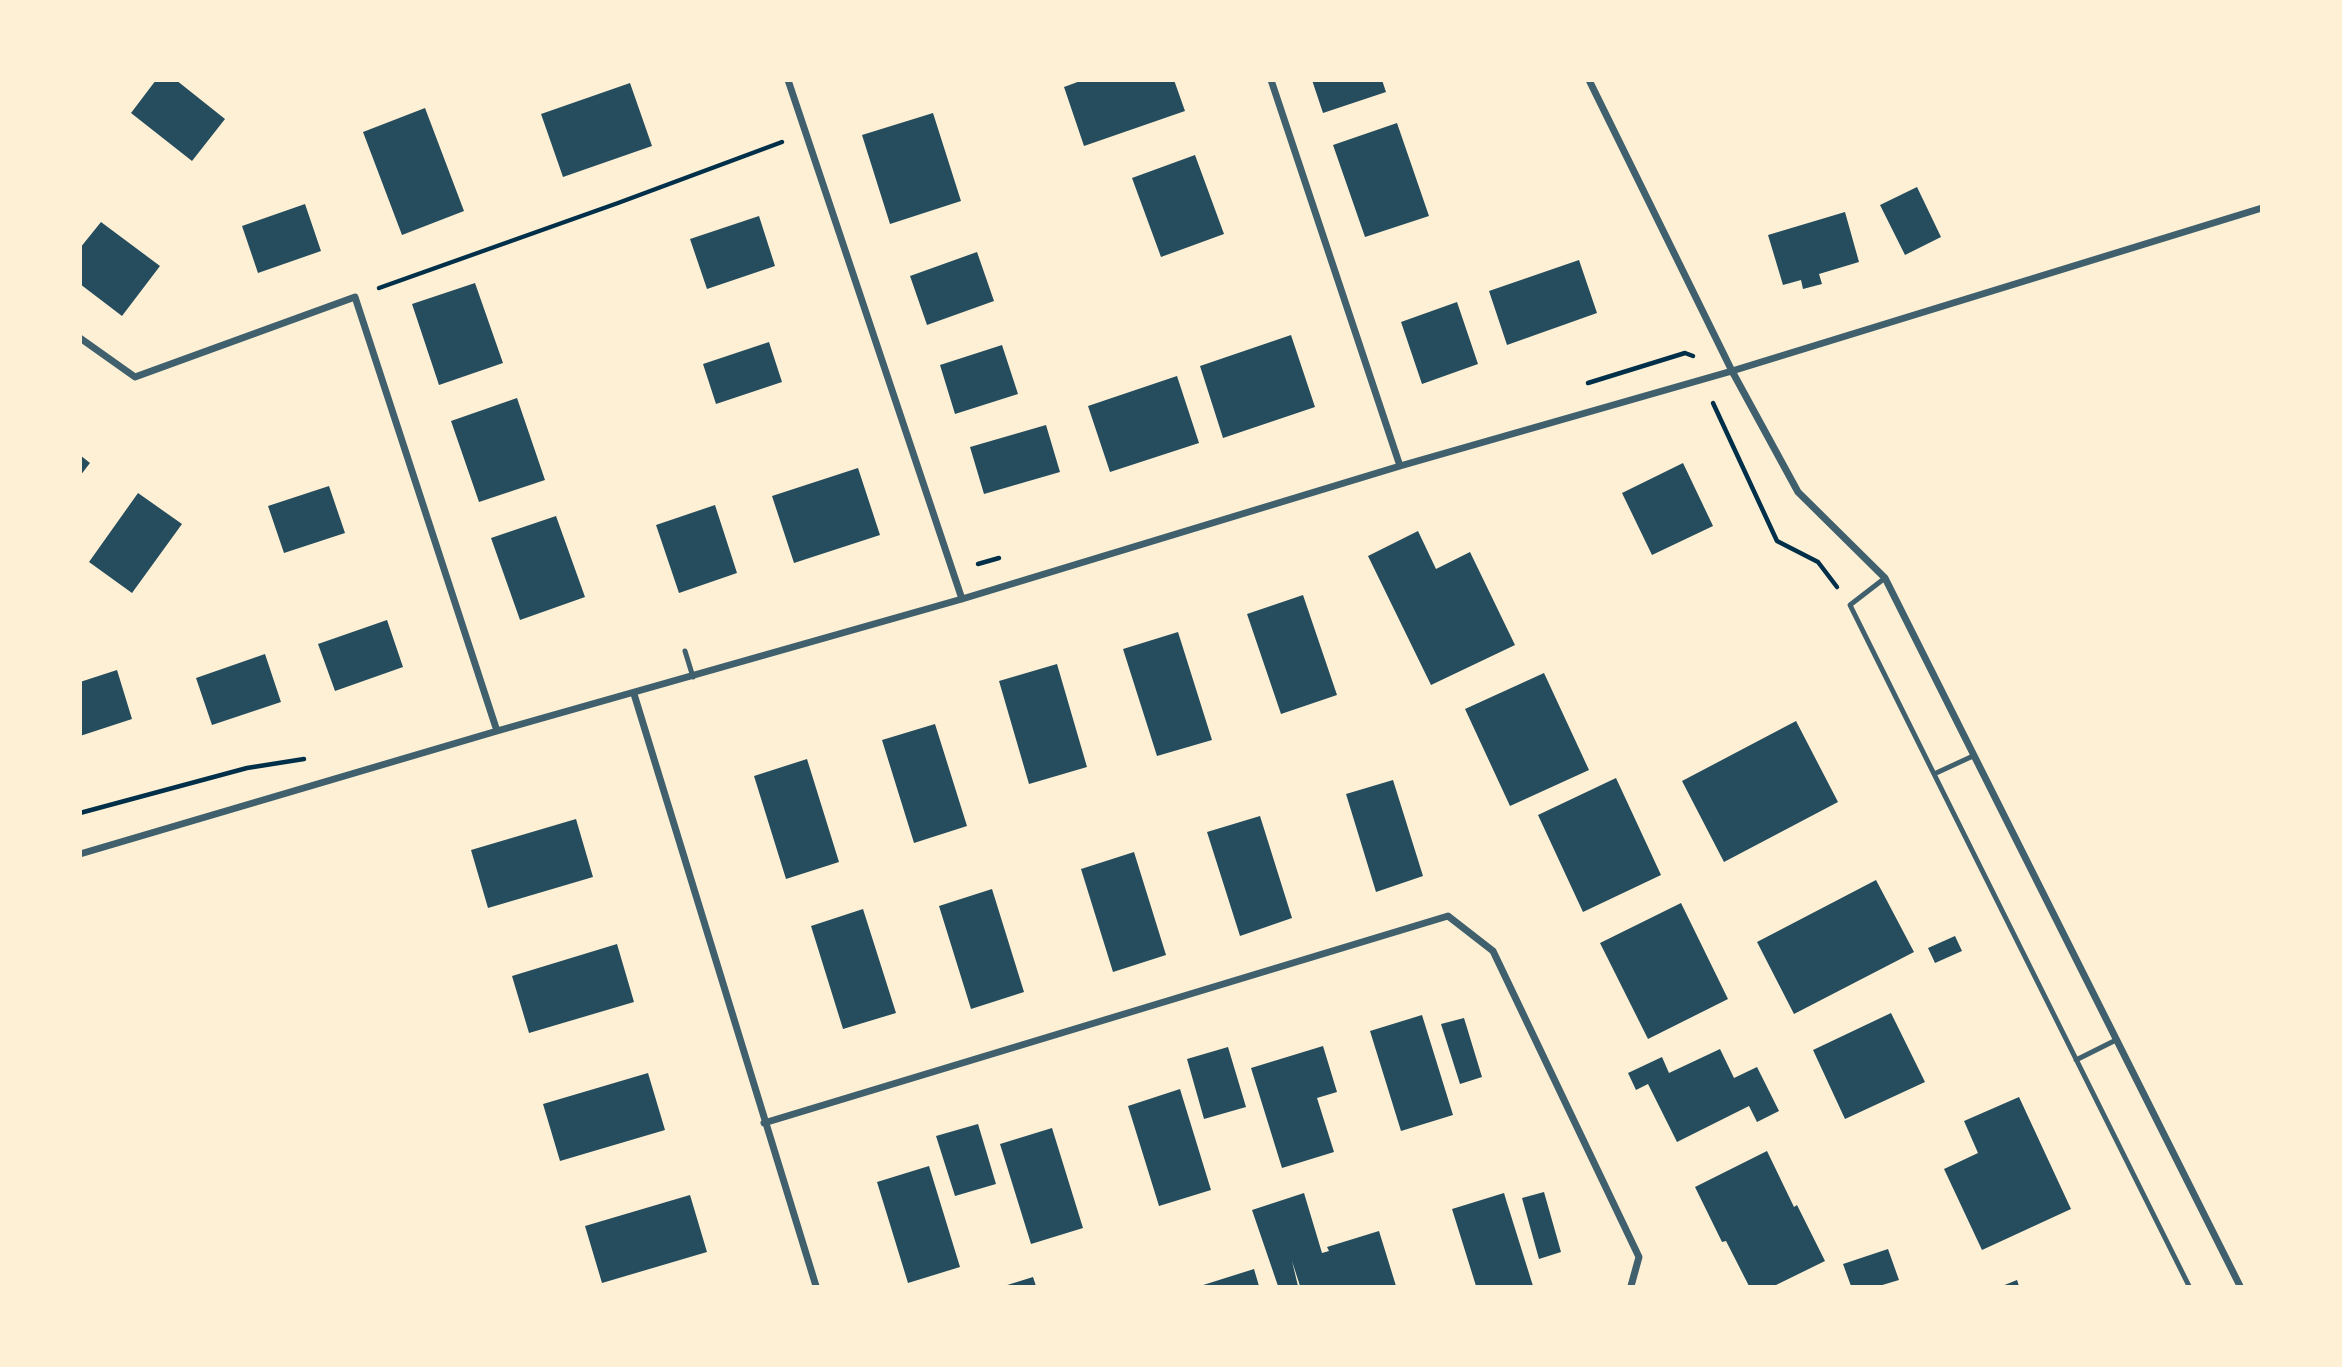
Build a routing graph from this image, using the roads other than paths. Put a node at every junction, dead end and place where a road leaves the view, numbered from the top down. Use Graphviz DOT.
graph roads {
  1 [pos="788,80"];
  2 [pos="1271,80"];
  3 [pos="1589,80"];
  4 [pos="2262,208"];
  5 [pos="80,338"];
  6 [pos="1732,371"];
  7 [pos="1400,466"];
  8 [pos="1885,578"];
  9 [pos="962,599"];
  10 [pos="685,651"];
  11 [pos="693,677"];
  12 [pos="634,694"];
  13 [pos="497,731"];
  14 [pos="1973,756"];
  15 [pos="1934,774"];
  16 [pos="80,854"];
  17 [pos="2116,1040"];
  18 [pos="2076,1060"];
  19 [pos="764,1123"];
  20 [pos="816,1286"];
  21 [pos="1631,1286"];
  22 [pos="2189,1286"];
  23 [pos="2240,1286"];
  1 -- 9 [label="street"];
  2 -- 7 [label="street"];
  3 -- 6 [label="street"];
  4 -- 6 [label="street"];
  5 -- 13 [label="street"];
  6 -- 7 [label="street"];
  6 -- 8 [label="street"];
  7 -- 9 [label="street"];
  8 -- 14 [label="street"];
  8 -- 15 [label="lane"];
  9 -- 11 [label="street"];
  10 -- 11 [label="lane"];
  11 -- 12 [label="street"];
  12 -- 13 [label="street"];
  12 -- 19 [label="street"];
  13 -- 16 [label="street"];
  14 -- 15 [label="lane"];
  14 -- 17 [label="street"];
  15 -- 18 [label="lane"];
  17 -- 18 [label="lane"];
  17 -- 23 [label="street"];
  18 -- 22 [label="lane"];
  19 -- 20 [label="street"];
  19 -- 21 [label="street"];
}
